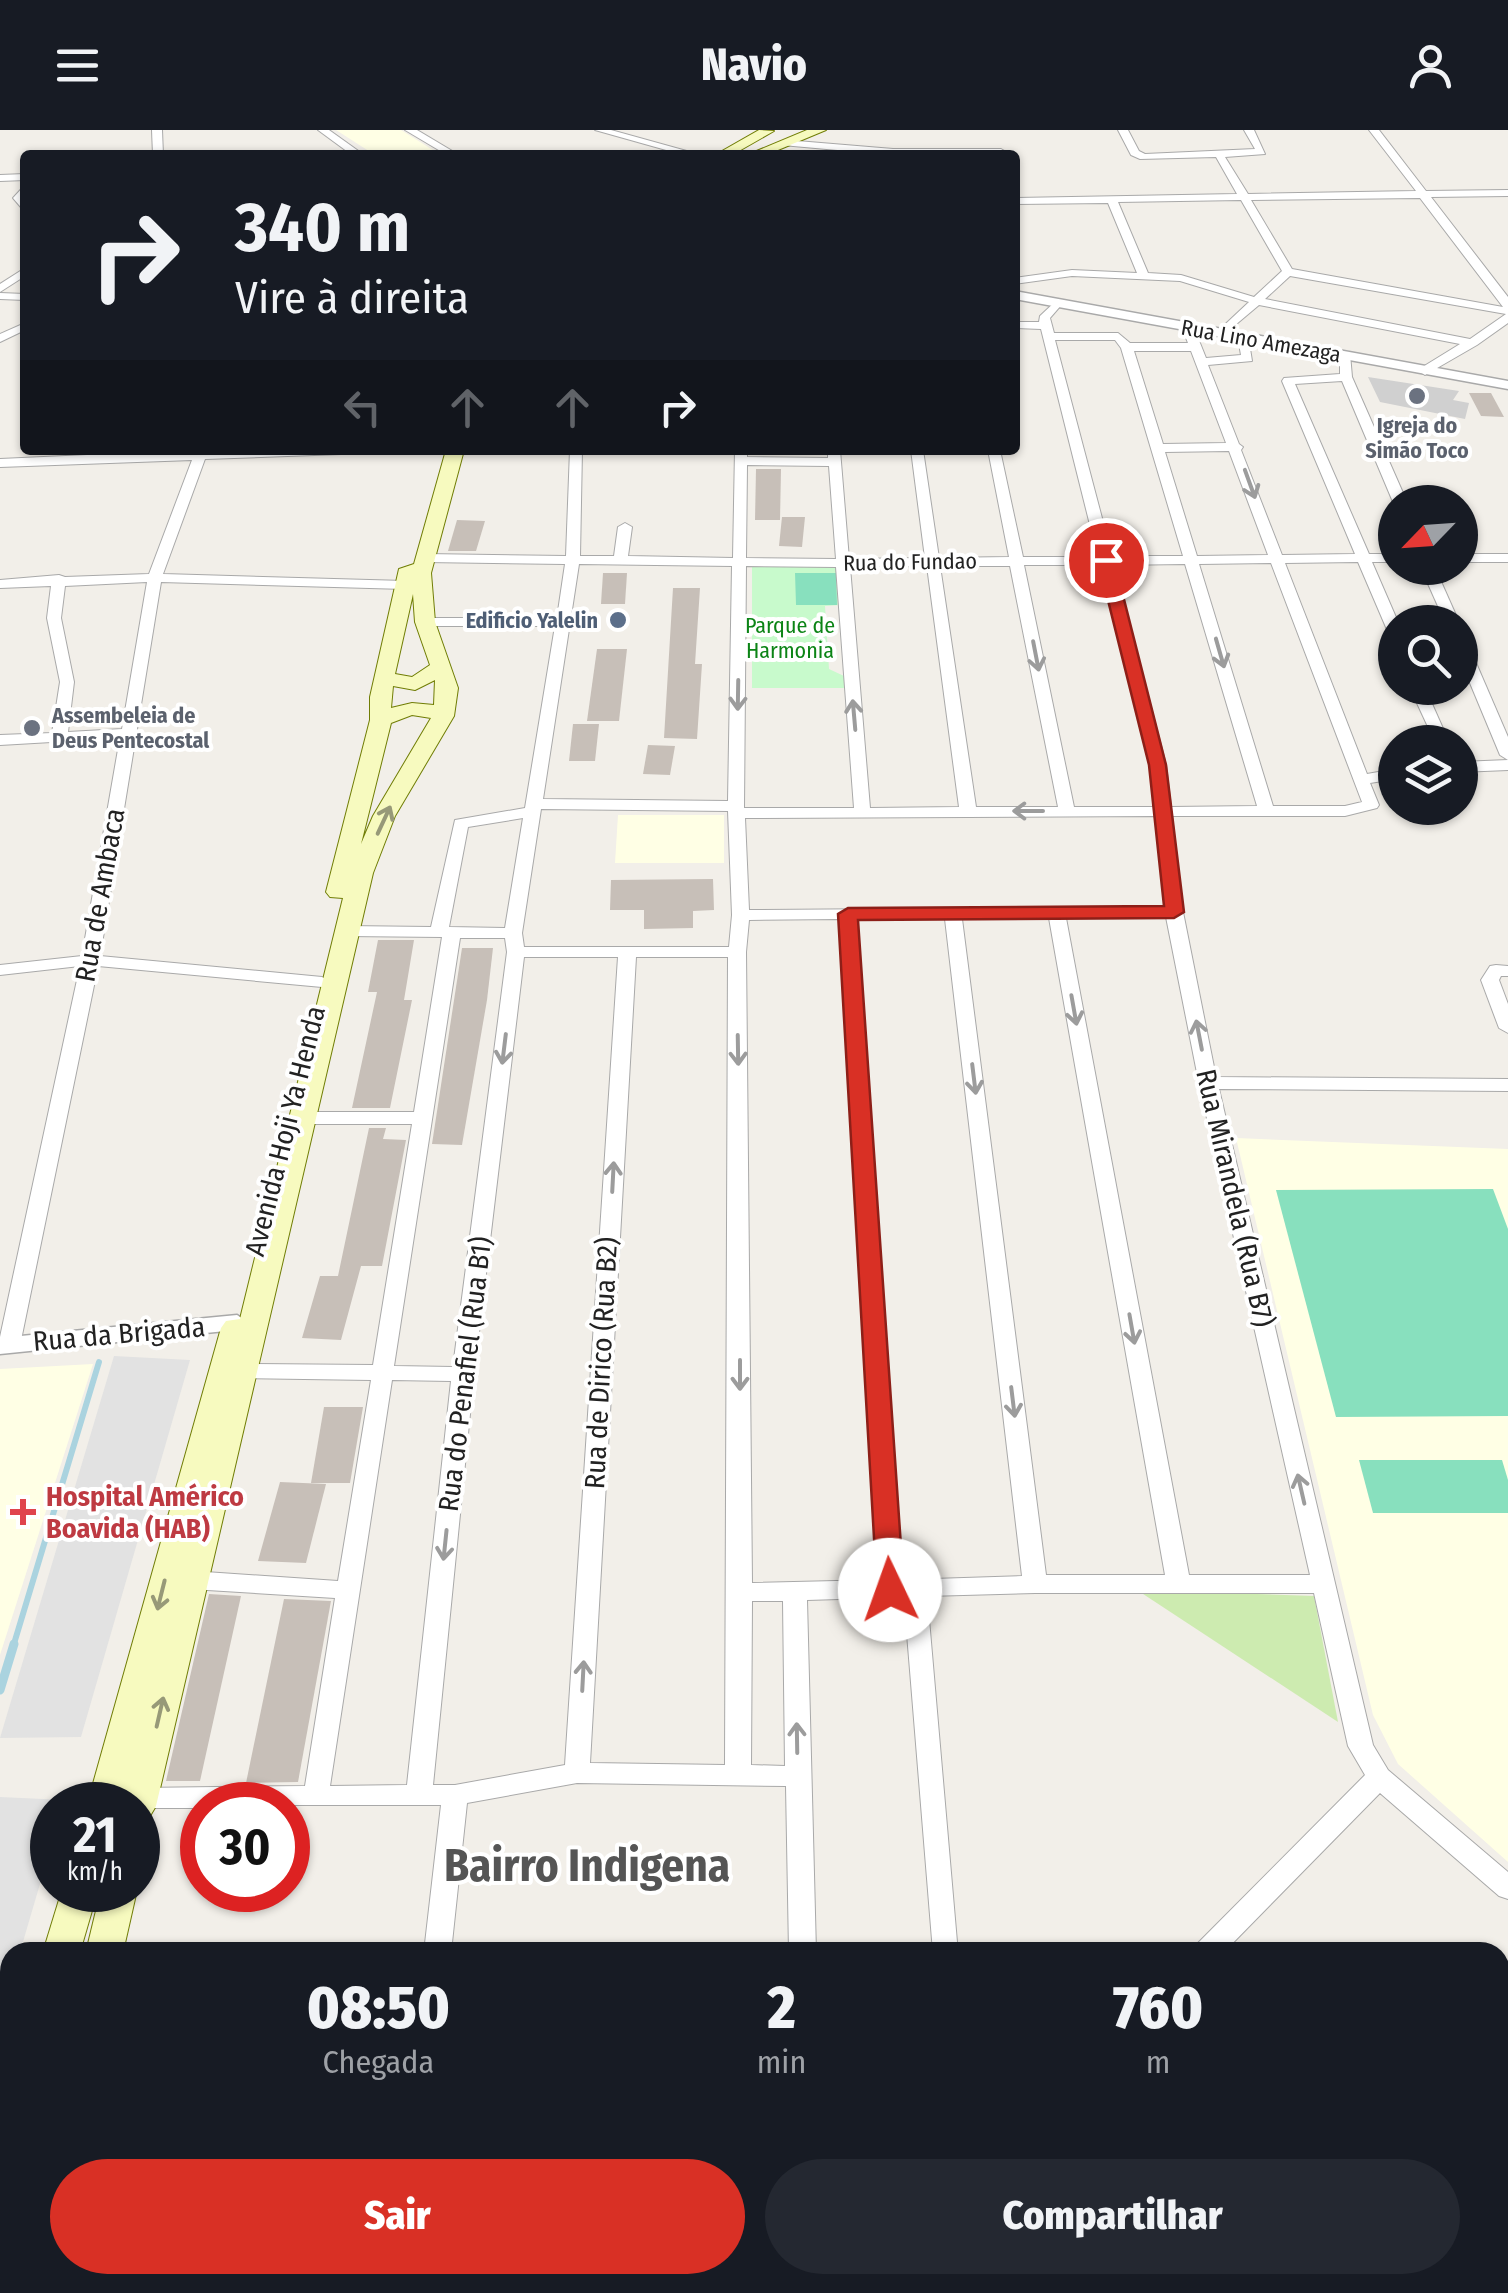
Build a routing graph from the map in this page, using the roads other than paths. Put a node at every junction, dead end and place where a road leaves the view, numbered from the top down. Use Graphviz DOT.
graph roads {
  1 [pos="322,130"];
  2 [pos="410,130"];
  3 [pos="600,130"];
  4 [pos="647,130"];
  5 [pos="768,130"];
  6 [pos="1123,130"];
  7 [pos="1249,130"];
  8 [pos="1374,130"];
  9 [pos="817,131"];
  10 [pos="633,140"];
  11 [pos="785,143"];
  12 [pos="1000,149"];
  13 [pos="352,150"];
  14 [pos="445,150"];
  15 [pos="675,150"];
  16 [pos="731,150"];
  17 [pos="767,150"];
  18 [pos="870,150"];
  19 [pos="965,150"];
  20 [pos="1220,156"];
  21 [pos="1508,181"];
  22 [pos="1412,182"];
  23 [pos="1508,193"];
  24 [pos="1423,194"];
  25 [pos="1020,197"];
  26 [pos="1248,198"];
  27 [pos="1112,200"];
  28 [pos="1288,272"];
  29 [pos="1142,273"];
  30 [pos="20,275"];
  31 [pos="1020,279"];
  32 [pos="0,293"];
  33 [pos="1020,296"];
  34 [pos="1256,301"];
  35 [pos="1057,303"];
  36 [pos="1508,311"];
  37 [pos="1103,312"];
  38 [pos="1020,326"];
  39 [pos="1188,328"];
  40 [pos="1053,333"];
  41 [pos="1221,334"];
  42 [pos="1244,338"];
  43 [pos="1117,340"];
  44 [pos="1473,342"];
  45 [pos="1196,347"];
  46 [pos="1346,357"];
  47 [pos="1202,362"];
  48 [pos="1424,371"];
  49 [pos="1346,377"];
  50 [pos="1508,385"];
  51 [pos="1236,447"];
  52 [pos="1157,448"];
  53 [pos="152,455"];
  54 [pos="201,455"];
  55 [pos="434,455"];
  56 [pos="454,455"];
  57 [pos="576,455"];
  58 [pos="918,455"];
  59 [pos="995,455"];
  60 [pos="741,456"];
  61 [pos="834,456"];
  62 [pos="0,464"];
  63 [pos="1393,485"];
  64 [pos="625,527"];
  65 [pos="426,558"];
  66 [pos="1364,558"];
  67 [pos="1378,558"];
  68 [pos="1478,558"];
  69 [pos="1508,558"];
  70 [pos="572,560"];
  71 [pos="1106,560"];
  72 [pos="1193,560"];
  73 [pos="1278,560"];
  74 [pos="620,561"];
  75 [pos="1016,561"];
  76 [pos="740,562"];
  77 [pos="933,562"];
  78 [pos="841,563"];
  79 [pos="155,578"];
  80 [pos="60,579"];
  81 [pos="0,584"];
  82 [pos="405,585"];
  83 [pos="1384,605"];
  84 [pos="424,622"];
  85 [pos="562,622"];
  86 [pos="442,666"];
  87 [pos="386,678"];
  88 [pos="1478,685"];
  89 [pos="443,716"];
  90 [pos="382,720"];
  91 [pos="129,734"];
  92 [pos="59,738"];
  93 [pos="0,740"];
  94 [pos="1508,756"];
  95 [pos="1508,765"];
  96 [pos="1478,766"];
  97 [pos="1378,777"];
  98 [pos="1362,779"];
  99 [pos="533,808"];
  100 [pos="736,809"];
  101 [pos="1163,810"];
  102 [pos="1266,810"];
  103 [pos="1067,811"];
  104 [pos="862,812"];
  105 [pos="968,812"];
  106 [pos="1174,912"];
  107 [pos="953,913"];
  108 [pos="848,914"];
  109 [pos="1058,914"];
  110 [pos="741,915"];
  111 [pos="445,931"];
  112 [pos="346,932"];
  113 [pos="515,942"];
  114 [pos="737,952"];
  115 [pos="627,953"];
  116 [pos="90,960"];
  117 [pos="0,970"];
  118 [pos="1508,970"];
  119 [pos="322,982"];
  120 [pos="1508,1028"];
  121 [pos="1208,1083"];
  122 [pos="1508,1085"];
  123 [pos="303,1118"];
  124 [pos="422,1118"];
  125 [pos="238,1323"];
  126 [pos="4,1345"];
  127 [pos="244,1371"];
  128 [pos="381,1373"];
  129 [pos="463,1374"];
  130 [pos="191,1580"];
  131 [pos="1178,1582"];
  132 [pos="1035,1584"];
  133 [pos="1323,1584"];
  134 [pos="903,1589"];
  135 [pos="348,1590"];
  136 [pos="740,1592"];
  137 [pos="795,1592"];
  138 [pos="577,1773"];
  139 [pos="738,1776"];
  140 [pos="798,1776"];
  141 [pos="1378,1776"];
  142 [pos="111,1782"];
  143 [pos="143,1782"];
  144 [pos="455,1795"];
  145 [pos="316,1796"];
  146 [pos="419,1796"];
  147 [pos="160,1801"];
  148 [pos="1508,1888"];
  149 [pos="74,1912"];
  150 [pos="114,1912"];
  151 [pos="65,1942"];
  152 [pos="107,1942"];
  153 [pos="438,1942"];
  154 [pos="804,1942"];
  155 [pos="945,1942"];
  156 [pos="1217,1942"];
  1 -- 13 [label="street"];
  2 -- 14 [label="street"];
  3 -- 10 [label="street"];
  4 -- 10 [label="street"];
  5 -- 16 [label="main road"];
  6 -- 20 [label="street"];
  7 -- 20 [label="street"];
  8 -- 22 [label="street"];
  9 -- 11 [label="main road"];
  10 -- 15 [label="street"];
  11 -- 17 [label="main road"];
  11 -- 18 [label="street"];
  12 -- 19 [label="street"];
  20 -- 26 [label="street"];
  21 -- 22 [label="street"];
  22 -- 24 [label="street"];
  23 -- 24 [label="street"];
  24 -- 26 [label="street"];
  24 -- 36 [label="street"];
  25 -- 27 [label="street"];
  26 -- 27 [label="street"];
  26 -- 28 [label="street"];
  27 -- 29 [label="street"];
  28 -- 34 [label="street"];
  28 -- 36 [label="street"];
  29 -- 31 [label="street"];
  29 -- 34 [label="street"];
  30 -- 32 [label="street"];
  33 -- 35 [label="street, Rua Lino Amezaga"];
  34 -- 41 [label="street"];
  34 -- 44 [label="street"];
  35 -- 37 [label="street, Rua Lino Amezaga"];
  35 -- 40 [label="street"];
  36 -- 44 [label="street"];
  37 -- 39 [label="street, Rua Lino Amezaga"];
  37 -- 43 [label="street"];
  38 -- 40 [label="street"];
  39 -- 41 [label="street, Rua Lino Amezaga"];
  39 -- 45 [label="street"];
  40 -- 43 [label="street"];
  40 -- 71 [label="street, Rua Mirandela (Rua B7)"];
  41 -- 42 [label="street, Rua Lino Amezaga"];
  42 -- 46 [label="street, Rua Lino Amezaga"];
  42 -- 47 [label="street"];
  43 -- 45 [label="street"];
  43 -- 52 [label="street"];
  44 -- 48 [label="street"];
  45 -- 47 [label="street"];
  46 -- 48 [label="street, Rua Lino Amezaga"];
  46 -- 49 [label="street"];
  47 -- 51 [label="street"];
  48 -- 50 [label="street, Rua Lino Amezaga"];
  49 -- 63 [label="street"];
  49 -- 66 [label="street"];
  51 -- 52 [label="street"];
  51 -- 73 [label="street, one-way"];
  52 -- 72 [label="street"];
  53 -- 62 [label="street"];
  54 -- 79 [label="street, Rua de Ambaca"];
  55 -- 82 [label="main road, Avenida Hoji Ya Henda"];
  56 -- 65 [label="main road"];
  57 -- 70 [label="street, Rua do Penafiel (Rua B1)"];
  58 -- 77 [label="street"];
  59 -- 75 [label="street"];
  60 -- 61 [label="street"];
  60 -- 76 [label="street"];
  61 -- 78 [label="street"];
  64 -- 74 [label="street"];
  65 -- 70 [label="street, Rua do Fundao"];
  65 -- 84 [label="main road"];
  66 -- 67 [label="street, Rua do Fundao"];
  66 -- 73 [label="street, Rua do Fundao"];
  66 -- 83 [label="street"];
  68 -- 69 [label="street"];
  70 -- 74 [label="street, Rua do Fundao"];
  70 -- 85 [label="street, Rua do Penafiel (Rua B1)"];
  71 -- 72 [label="street, Rua do Fundao"];
  71 -- 75 [label="street, Rua do Fundao"];
  71 -- 101 [label="street, Rua Mirandela (Rua B7)"];
  72 -- 73 [label="street, Rua do Fundao"];
  72 -- 102 [label="street, one-way"];
  73 -- 98 [label="street"];
  74 -- 76 [label="street, Rua do Fundao"];
  75 -- 77 [label="street, Rua do Fundao"];
  75 -- 103 [label="street, one-way"];
  76 -- 78 [label="street, Rua do Fundao"];
  76 -- 100 [label="street, one-way"];
  77 -- 78 [label="street, Rua do Fundao"];
  77 -- 105 [label="street"];
  104 -- 78 [label="street, one-way"];
  79 -- 80 [label="street"];
  79 -- 82 [label="street"];
  79 -- 91 [label="street, Rua de Ambaca"];
  80 -- 81 [label="street"];
  80 -- 92 [label="street"];
  82 -- 87 [label="main road, Avenida Hoji Ya Henda"];
  84 -- 85 [label="street"];
  84 -- 86 [label="main road"];
  85 -- 99 [label="street, Rua do Penafiel (Rua B1)"];
  86 -- 87 [label="main road"];
  86 -- 89 [label="main road"];
  87 -- 90 [label="main road, Avenida Hoji Ya Henda"];
  88 -- 94 [label="street"];
  89 -- 90 [label="main road"];
  112 -- 89 [label="main road, Avenida Hoji Ya Henda, one-way"];
  90 -- 119 [label="main road, Avenida Hoji Ya Henda"];
  91 -- 92 [label="street"];
  91 -- 116 [label="street, Rua de Ambaca"];
  92 -- 93 [label="street"];
  95 -- 96 [label="street"];
  97 -- 98 [label="street"];
  98 -- 102 [label="street"];
  99 -- 100 [label="street"];
  99 -- 111 [label="street"];
  99 -- 113 [label="street, Rua do Penafiel (Rua B1)"];
  100 -- 104 [label="street"];
  100 -- 110 [label="street"];
  101 -- 102 [label="street"];
  101 -- 103 [label="street"];
  101 -- 106 [label="street, Rua Mirandela (Rua B7)"];
  103 -- 105 [label="street, one-way"];
  104 -- 105 [label="street"];
  106 -- 109 [label="street"];
  121 -- 106 [label="street, Rua Mirandela (Rua B7), one-way"];
  107 -- 108 [label="street"];
  107 -- 109 [label="street"];
  107 -- 132 [label="street, one-way"];
  108 -- 110 [label="street"];
  108 -- 134 [label="street"];
  109 -- 131 [label="street, one-way"];
  110 -- 114 [label="street"];
  111 -- 112 [label="street"];
  111 -- 113 [label="street"];
  111 -- 124 [label="street"];
  112 -- 123 [label="main road, Avenida Hoji Ya Henda"];
  113 -- 115 [label="street"];
  113 -- 129 [label="street, Rua do Penafiel (Rua B1), one-way"];
  114 -- 115 [label="street"];
  114 -- 136 [label="street, one-way"];
  138 -- 115 [label="street, Rua de Dirico (Rua B2), one-way"];
  116 -- 117 [label="street"];
  116 -- 119 [label="street"];
  116 -- 126 [label="street, Rua de Ambaca"];
  118 -- 120 [label="street"];
  119 -- 125 [label="main road, Avenida Hoji Ya Henda"];
  121 -- 122 [label="street"];
  133 -- 121 [label="street, Rua Mirandela (Rua B7), one-way"];
  123 -- 124 [label="street"];
  123 -- 127 [label="main road, Avenida Hoji Ya Henda"];
  124 -- 128 [label="street"];
  125 -- 126 [label="street, Rua da Brigada"];
  125 -- 142 [label="main road, Avenida Hoji Ya Henda, one-way"];
  127 -- 128 [label="street"];
  127 -- 130 [label="main road, Avenida Hoji Ya Henda"];
  128 -- 129 [label="street"];
  128 -- 135 [label="street"];
  129 -- 146 [label="street, Rua do Penafiel (Rua B1), one-way"];
  130 -- 135 [label="street"];
  143 -- 130 [label="main road, Avenida Hoji Ya Henda, one-way"];
  131 -- 132 [label="street"];
  131 -- 133 [label="street"];
  132 -- 134 [label="street"];
  133 -- 141 [label="street, Rua Mirandela (Rua B7)"];
  134 -- 137 [label="street"];
  134 -- 155 [label="street"];
  135 -- 145 [label="street"];
  136 -- 137 [label="street"];
  136 -- 139 [label="street"];
  140 -- 137 [label="street, one-way"];
  138 -- 139 [label="street"];
  138 -- 144 [label="street"];
  139 -- 140 [label="street"];
  140 -- 154 [label="street"];
  141 -- 148 [label="street"];
  141 -- 156 [label="street"];
  144 -- 146 [label="street"];
  144 -- 153 [label="street"];
  145 -- 146 [label="street"];
  145 -- 147 [label="street"];
  149 -- 151 [label="main road"];
  150 -- 152 [label="main road"];
}
